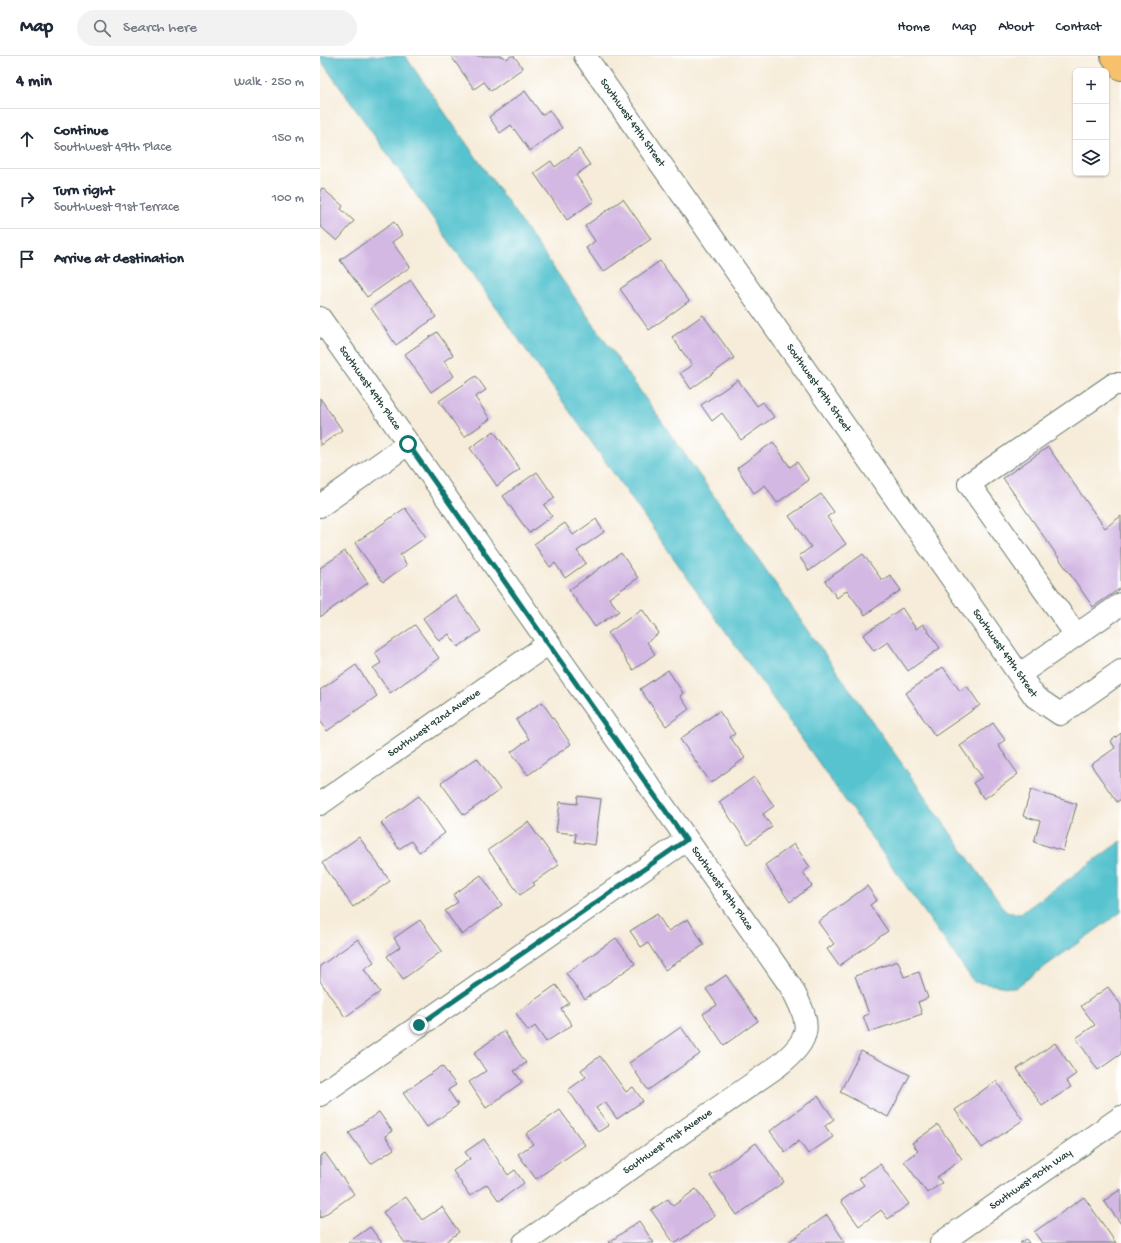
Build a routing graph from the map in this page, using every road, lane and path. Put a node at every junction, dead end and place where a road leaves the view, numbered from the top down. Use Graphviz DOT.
graph roads {
  1 [pos="585,56"];
  2 [pos="1112,56"];
  3 [pos="1121,69"];
  4 [pos="320,318"];
  5 [pos="1121,384"];
  6 [pos="408,444"];
  7 [pos="320,506"];
  8 [pos="1121,604"];
  9 [pos="1076,635"];
  10 [pos="549,643"];
  11 [pos="1121,670"];
  12 [pos="1020,674"];
  13 [pos="320,804"];
  14 [pos="686,840"];
  15 [pos="805,1034"];
  16 [pos="320,1095"];
  17 [pos="1121,1117"];
  18 [pos="524,1243"];
  19 [pos="941,1243"];
  1 -- 12 [label="street, Southwest 49th Street"];
  2 -- 3 [label="main road"];
  4 -- 6 [label="street, Southwest 49th Place"];
  5 -- 9 [label="street"];
  6 -- 7 [label="street"];
  6 -- 10 [label="street, Southwest 49th Place"];
  8 -- 9 [label="street"];
  9 -- 12 [label="street"];
  10 -- 13 [label="street, Southwest 92nd Avenue"];
  10 -- 14 [label="street, Southwest 49th Place"];
  11 -- 12 [label="street, Southwest 49th Street"];
  14 -- 15 [label="street, Southwest 49th Place"];
  14 -- 16 [label="street"];
  15 -- 18 [label="street, Southwest 91st Avenue"];
  17 -- 19 [label="street, Southwest 90th Way"];
}
